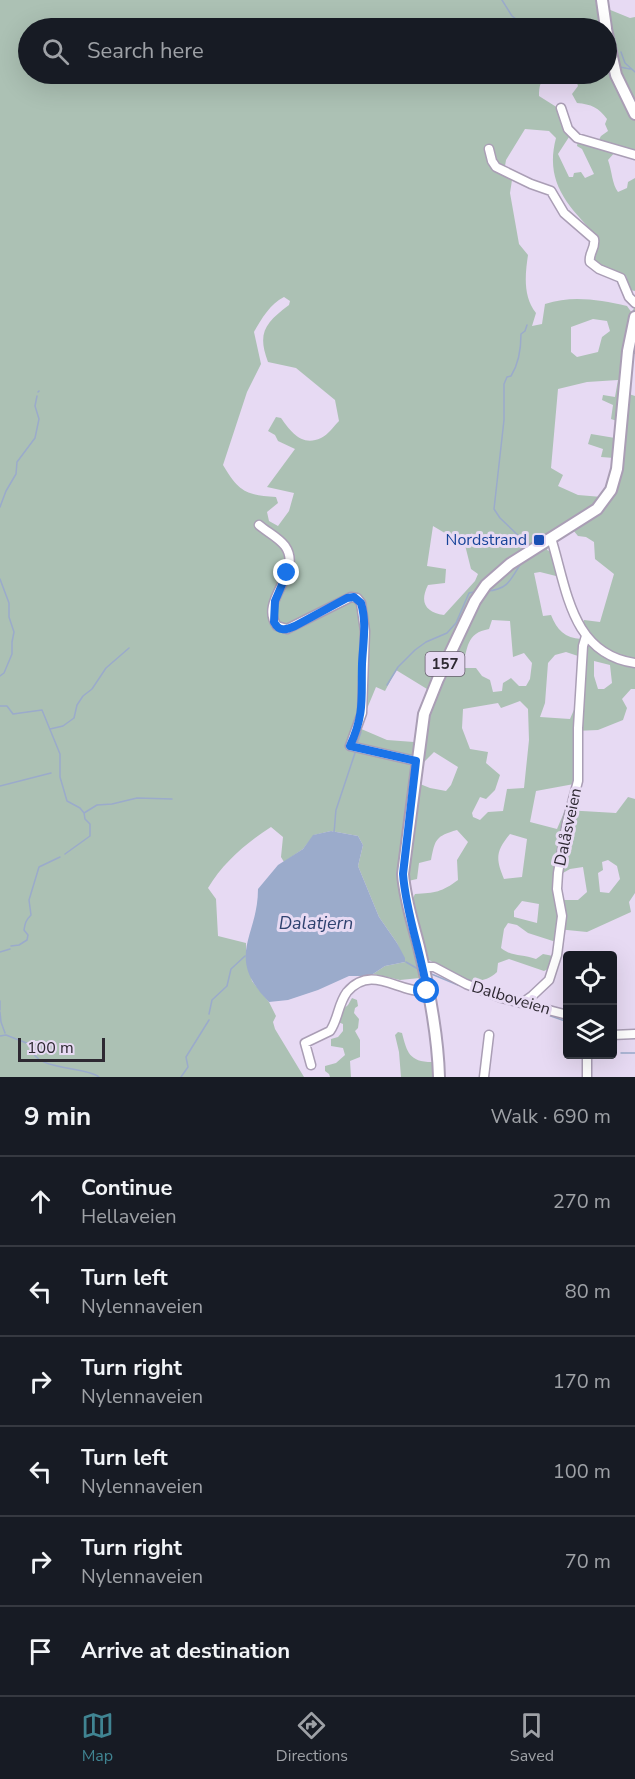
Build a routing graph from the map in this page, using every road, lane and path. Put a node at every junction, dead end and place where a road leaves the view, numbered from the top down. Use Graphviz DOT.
graph roads {
  1 [pos="602,0"];
  2 [pos="604,18"];
  3 [pos="617,78"];
  4 [pos="561,108"];
  5 [pos="635,114"];
  6 [pos="489,149"];
  7 [pos="635,155"];
  8 [pos="635,303"];
  9 [pos="635,317"];
  10 [pos="259,525"];
  11 [pos="551,538"];
  12 [pos="586,636"];
  13 [pos="635,663"];
  14 [pos="416,761"];
  15 [pos="423,967"];
  16 [pos="427,991"];
  17 [pos="522,1003"];
  18 [pos="563,1014"];
  19 [pos="635,1034"];
  20 [pos="489,1035"];
  21 [pos="617,1035"];
  22 [pos="587,1059"];
  23 [pos="311,1065"];
  24 [pos="439,1077"];
  25 [pos="484,1077"];
  26 [pos="587,1077"];
  1 -- 2 [label="main road"];
  3 -- 5 [label="main road"];
  4 -- 7 [label="street"];
  6 -- 8 [label="street"];
  9 -- 11 [label="main road, 157"];
  10 -- 14 [label="street"];
  11 -- 12 [label="street"];
  11 -- 14 [label="main road, 157"];
  12 -- 13 [label="street"];
  12 -- 17 [label="street, Dalåsveien"];
  14 -- 15 [label="main road, 157"];
  15 -- 16 [label="main road, 157"];
  15 -- 17 [label="street, Dalboveien"];
  16 -- 23 [label="street"];
  16 -- 24 [label="main road, 157"];
  17 -- 18 [label="street, Dalboveien"];
  19 -- 21 [label="street"];
  20 -- 25 [label="street"];
  22 -- 26 [label="street"];
}
